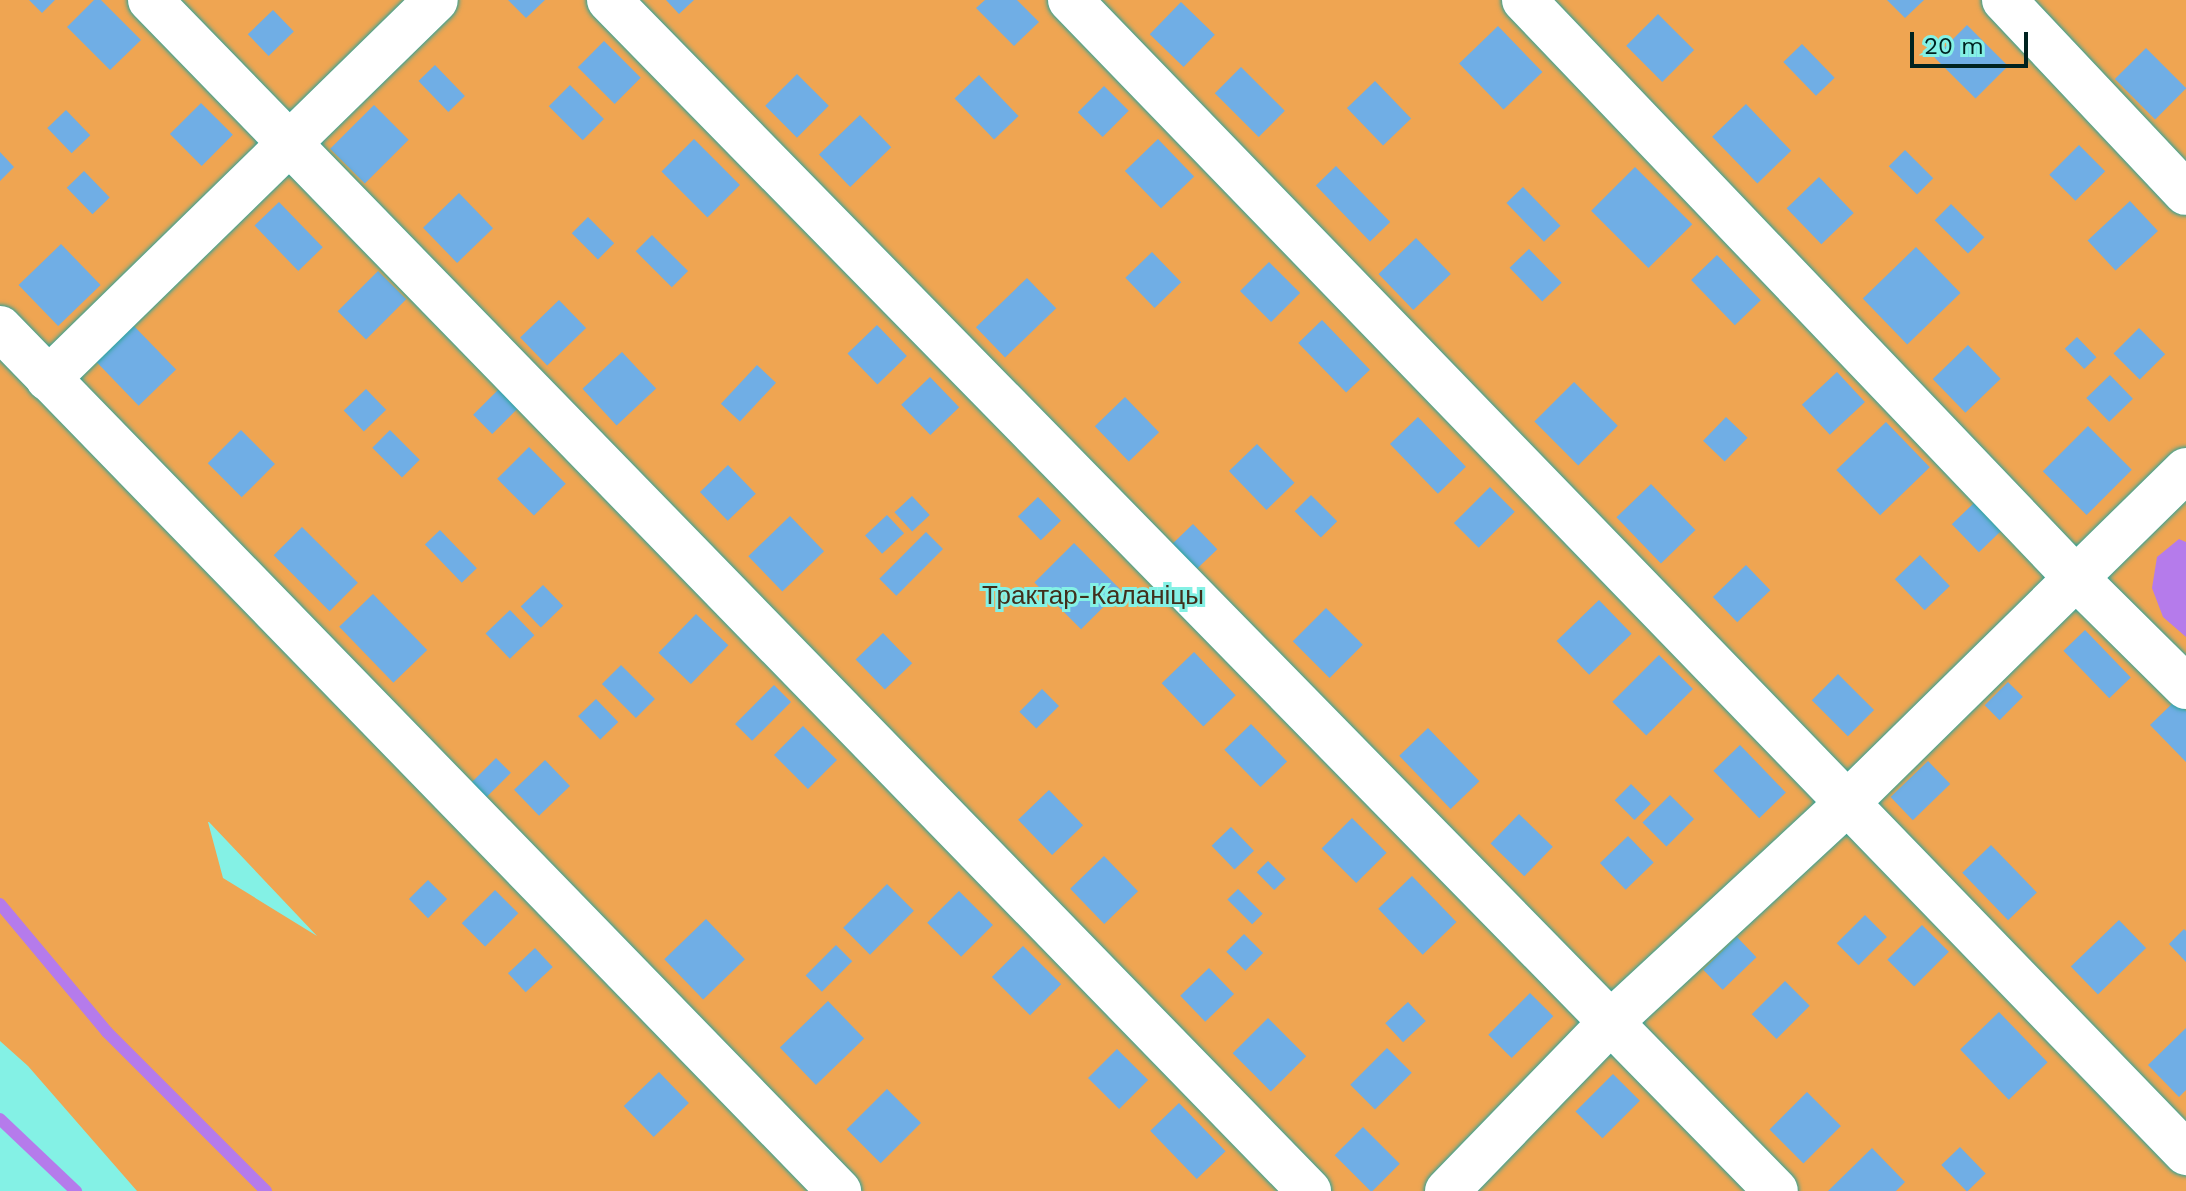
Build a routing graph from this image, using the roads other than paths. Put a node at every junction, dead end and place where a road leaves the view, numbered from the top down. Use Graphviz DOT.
graph roads {
  1 [pos="150,0"];
  2 [pos="436,0"];
  3 [pos="609,0"];
  4 [pos="1070,0"];
  5 [pos="1524,0"];
  6 [pos="2004,0"];
  7 [pos="289,144"];
  8 [pos="2186,193"];
  9 [pos="0,328"];
  10 [pos="48,379"];
  11 [pos="2186,470"];
  12 [pos="2076,578"];
  13 [pos="2186,687"];
  14 [pos="1847,803"];
  15 [pos="1613,1020"];
  16 [pos="2186,1153"];
  17 [pos="839,1191"];
  18 [pos="1309,1191"];
  19 [pos="1447,1191"];
  20 [pos="1776,1191"];
  1 -- 7 [label="lane"];
  2 -- 7 [label="lane"];
  3 -- 15 [label="lane"];
  4 -- 14 [label="lane"];
  5 -- 12 [label="lane"];
  6 -- 8 [label="lane"];
  7 -- 10 [label="lane"];
  7 -- 18 [label="lane"];
  9 -- 10 [label="lane"];
  10 -- 17 [label="lane"];
  11 -- 12 [label="lane"];
  12 -- 13 [label="lane"];
  12 -- 14 [label="lane"];
  14 -- 15 [label="lane"];
  14 -- 16 [label="lane"];
  15 -- 19 [label="lane"];
  15 -- 20 [label="lane"];
}
